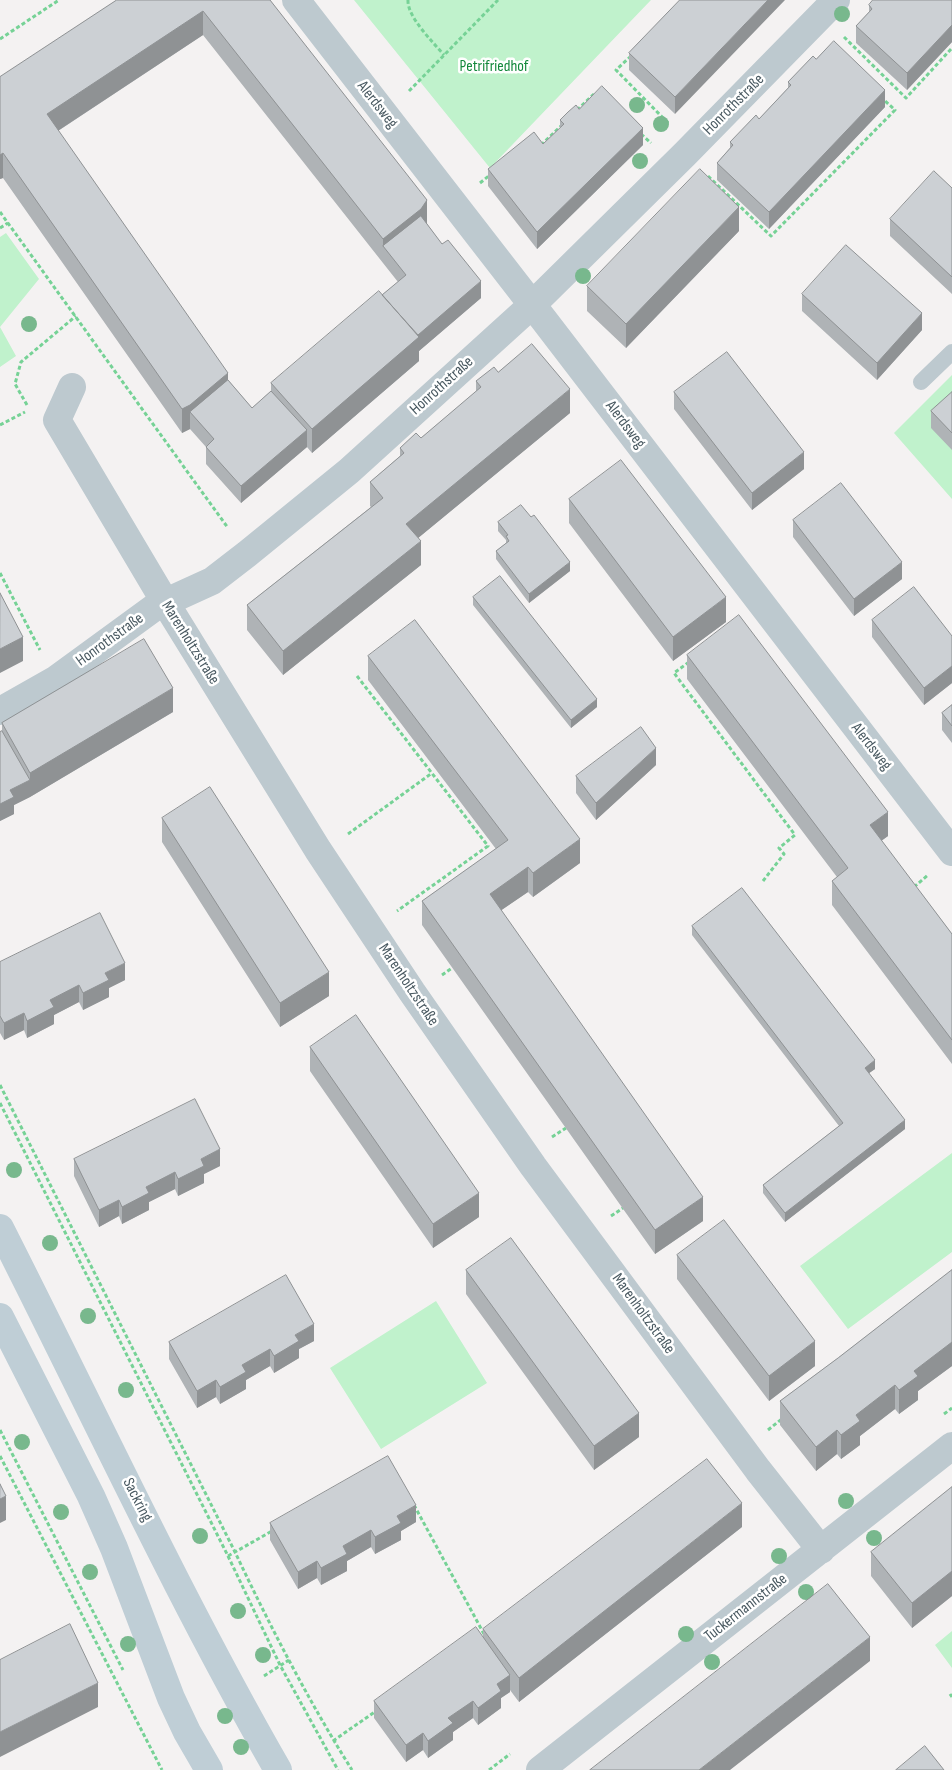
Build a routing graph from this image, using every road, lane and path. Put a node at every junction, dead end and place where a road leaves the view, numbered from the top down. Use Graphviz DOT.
graph roads {
  1 [pos="59,0"];
  2 [pos="296,0"];
  3 [pos="408,0"];
  4 [pos="498,0"];
  5 [pos="836,0"];
  6 [pos="844,37"];
  7 [pos="0,39"];
  8 [pos="952,48"];
  9 [pos="636,51"];
  10 [pos="444,55"];
  11 [pos="933,62"];
  12 [pos="936,66"];
  13 [pos="598,90"];
  14 [pos="407,94"];
  15 [pos="880,96"];
  16 [pos="570,117"];
  17 [pos="672,126"];
  18 [pos="568,129"];
  19 [pos="639,132"];
  20 [pos="537,138"];
  21 [pos="855,138"];
  22 [pos="862,144"];
  23 [pos="653,146"];
  24 [pos="703,172"];
  25 [pos="492,174"];
  26 [pos="477,186"];
  27 [pos="799,197"];
  28 [pos="804,202"];
  29 [pos="0,212"];
  30 [pos="8,223"];
  31 [pos="0,228"];
  32 [pos="532,305"];
  33 [pos="952,352"];
  34 [pos="921,382"];
  35 [pos="72,387"];
  36 [pos="30,409"];
  37 [pos="0,425"];
  38 [pos="231,533"];
  39 [pos="0,573"];
  40 [pos="164,602"];
  41 [pos="690,661"];
  42 [pos="357,676"];
  43 [pos="55,680"];
  44 [pos="0,711"];
  45 [pos="432,773"];
  46 [pos="347,834"];
  47 [pos="944,861"];
  48 [pos="763,882"];
  49 [pos="912,888"];
  50 [pos="391,916"];
  51 [pos="452,968"];
  52 [pos="441,976"];
  53 [pos="0,1085"];
  54 [pos="0,1102"];
  55 [pos="566,1128"];
  56 [pos="545,1142"];
  57 [pos="0,1228"];
  58 [pos="0,1317"];
  59 [pos="952,1408"];
  60 [pos="789,1413"];
  61 [pos="937,1420"];
  62 [pos="0,1430"];
  63 [pos="765,1432"];
  64 [pos="952,1446"];
  65 [pos="0,1456"];
  66 [pos="410,1497"];
  67 [pos="278,1527"];
  68 [pos="821,1550"];
  69 [pos="235,1552"];
  70 [pos="228,1556"];
  71 [pos="489,1638"];
  72 [pos="289,1660"];
  73 [pos="280,1666"];
  74 [pos="126,1676"];
  75 [pos="264,1677"];
  76 [pos="381,1708"];
  77 [pos="333,1741"];
  78 [pos="512,1752"];
  79 [pos="162,1770"];
  80 [pos="208,1770"];
  81 [pos="278,1770"];
  82 [pos="338,1770"];
  83 [pos="352,1770"];
  84 [pos="489,1770"];
  85 [pos="540,1770"];
  1 -- 7 [label="path"];
  2 -- 32 [label="street, Alerdsweg"];
  3 -- 10 [label="path"];
  4 -- 10 [label="path"];
  5 -- 32 [label="street, Honrothstraße"];
  6 -- 12 [label="path"];
  8 -- 12 [label="path"];
  9 -- 17 [label="path"];
  10 -- 14 [label="path"];
  11 -- 12 [label="path"];
  13 -- 16 [label="path"];
  15 -- 22 [label="path"];
  18 -- 20 [label="path"];
  19 -- 23 [label="path"];
  21 -- 22 [label="path"];
  22 -- 28 [label="path"];
  24 -- 28 [label="path"];
  25 -- 26 [label="path"];
  27 -- 28 [label="path"];
  29 -- 30 [label="path"];
  30 -- 31 [label="path"];
  30 -- 38 [label="path"];
  32 -- 40 [label="street, Honrothstraße"];
  32 -- 47 [label="street, Alerdsweg"];
  33 -- 34 [label="lane"];
  35 -- 40 [label="street, Marenholtzstraße"];
  36 -- 37 [label="path"];
  39 -- 43 [label="path"];
  40 -- 43 [label="street, Honrothstraße"];
  40 -- 68 [label="street, Marenholtzstraße"];
  41 -- 48 [label="path"];
  42 -- 45 [label="path"];
  43 -- 44 [label="street, Honrothstraße"];
  45 -- 46 [label="path"];
  45 -- 50 [label="path"];
  47 -- 49 [label="path"];
  51 -- 52 [label="path"];
  53 -- 69 [label="path"];
  54 -- 70 [label="path"];
  55 -- 56 [label="path"];
  57 -- 81 [label="main road, Sackring"];
  58 -- 80 [label="main road"];
  59 -- 61 [label="path"];
  60 -- 63 [label="path"];
  62 -- 74 [label="path"];
  64 -- 68 [label="street, Tuckermannstraße"];
  65 -- 79 [label="path"];
  66 -- 71 [label="path"];
  67 -- 69 [label="path"];
  68 -- 85 [label="street, Tuckermannstraße"];
  69 -- 70 [label="path"];
  69 -- 72 [label="path"];
  70 -- 73 [label="path"];
  72 -- 73 [label="path"];
  72 -- 77 [label="path"];
  73 -- 75 [label="path"];
  73 -- 82 [label="path"];
  76 -- 77 [label="path"];
  77 -- 83 [label="path"];
  78 -- 84 [label="path"];
}
